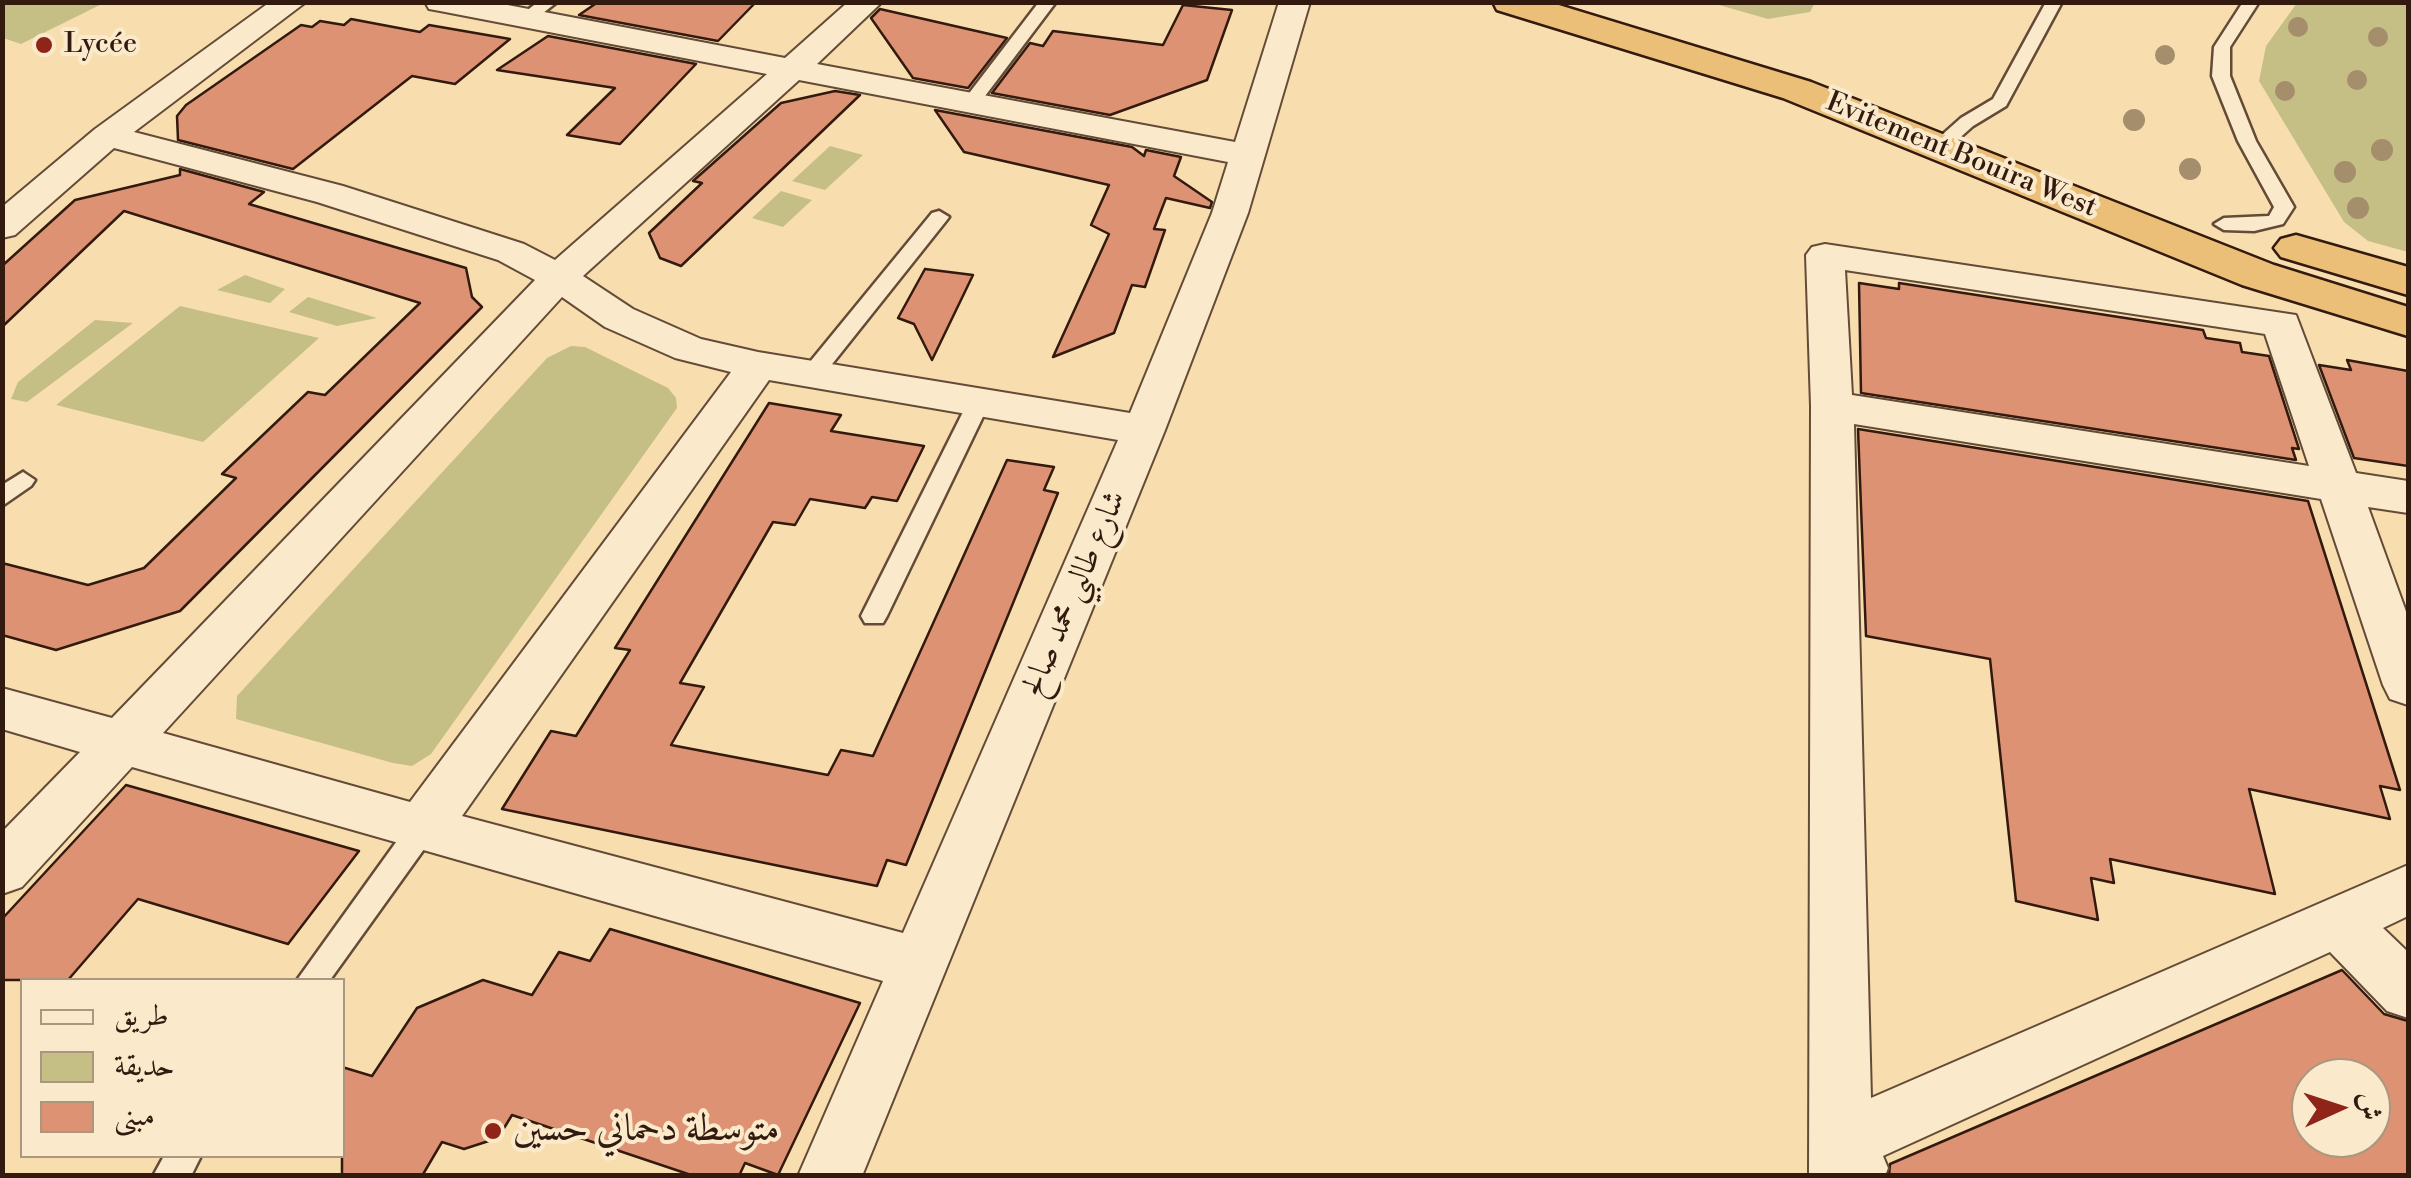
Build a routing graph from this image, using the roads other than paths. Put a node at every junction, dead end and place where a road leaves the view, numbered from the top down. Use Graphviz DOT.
graph roads {
  1 [pos="290,2"];
  2 [pos="440,2"];
  3 [pos="867,2"];
  4 [pos="1048,2"];
  5 [pos="1295,2"];
  6 [pos="1510,2"];
  7 [pos="1620,2"];
  8 [pos="2054,2"];
  9 [pos="2251,2"];
  10 [pos="538,10"];
  11 [pos="796,68"];
  12 [pos="973,100"];
  13 [pos="1954,134"];
  14 [pos="107,136"];
  15 [pos="1248,155"];
  16 [pos="939,217"];
  17 [pos="2224,224"];
  18 [pos="2,227"];
  19 [pos="558,278"];
  20 [pos="2408,281"];
  21 [pos="2408,322"];
  22 [pos="758,365"];
  23 [pos="812,373"];
  24 [pos="980,400"];
  25 [pos="1832,406"];
  26 [pos="1144,430"];
  27 [pos="23,480"];
  28 [pos="2339,484"];
  29 [pos="2408,497"];
  30 [pos="2,498"];
  31 [pos="874,616"];
  32 [pos="2408,685"];
  33 [pos="2,708"];
  34 [pos="124,742"];
  35 [pos="422,829"];
  36 [pos="2,870"];
  37 [pos="2408,890"];
  38 [pos="2338,922"];
  39 [pos="920,964"];
  40 [pos="313,978"];
  41 [pos="2408,992"];
  42 [pos="1848,1165"];
  43 [pos="830,1176"];
  1 -- 14 [label="street"];
  2 -- 10 [label="street"];
  3 -- 11 [label="street"];
  4 -- 12 [label="lane"];
  5 -- 15 [label="street, شارع طالبي محمد صالح"];
  6 -- 13 [label="highway, Evitement Bouira West"];
  7 -- 13 [label="highway, Evitement Bouira West"];
  8 -- 13 [label="lane"];
  9 -- 17 [label="lane"];
  10 -- 11 [label="street"];
  11 -- 12 [label="street"];
  11 -- 19 [label="street"];
  12 -- 15 [label="street"];
  13 -- 17 [label="highway, Evitement Bouira West"];
  13 -- 21 [label="highway, Evitement Bouira West"];
  14 -- 18 [label="street"];
  14 -- 19 [label="street"];
  15 -- 26 [label="street, شارع طالبي محمد صالح"];
  16 -- 23 [label="lane"];
  17 -- 20 [label="highway, Evitement Bouira West"];
  19 -- 22 [label="street"];
  19 -- 34 [label="street"];
  22 -- 23 [label="street"];
  22 -- 35 [label="street"];
  23 -- 24 [label="street"];
  24 -- 26 [label="street"];
  24 -- 31 [label="lane"];
  25 -- 28 [label="street"];
  25 -- 28 [label="street"];
  25 -- 42 [label="street"];
  26 -- 39 [label="street, شارع طالبي محمد صالح"];
  27 -- 30 [label="lane"];
  28 -- 29 [label="street"];
  28 -- 32 [label="street"];
  33 -- 34 [label="street"];
  34 -- 35 [label="street"];
  34 -- 36 [label="street"];
  35 -- 39 [label="street"];
  35 -- 40 [label="lane"];
  37 -- 38 [label="street"];
  38 -- 41 [label="street"];
  38 -- 42 [label="street"];
  39 -- 43 [label="street, شارع طالبي محمد صالح"];
}
